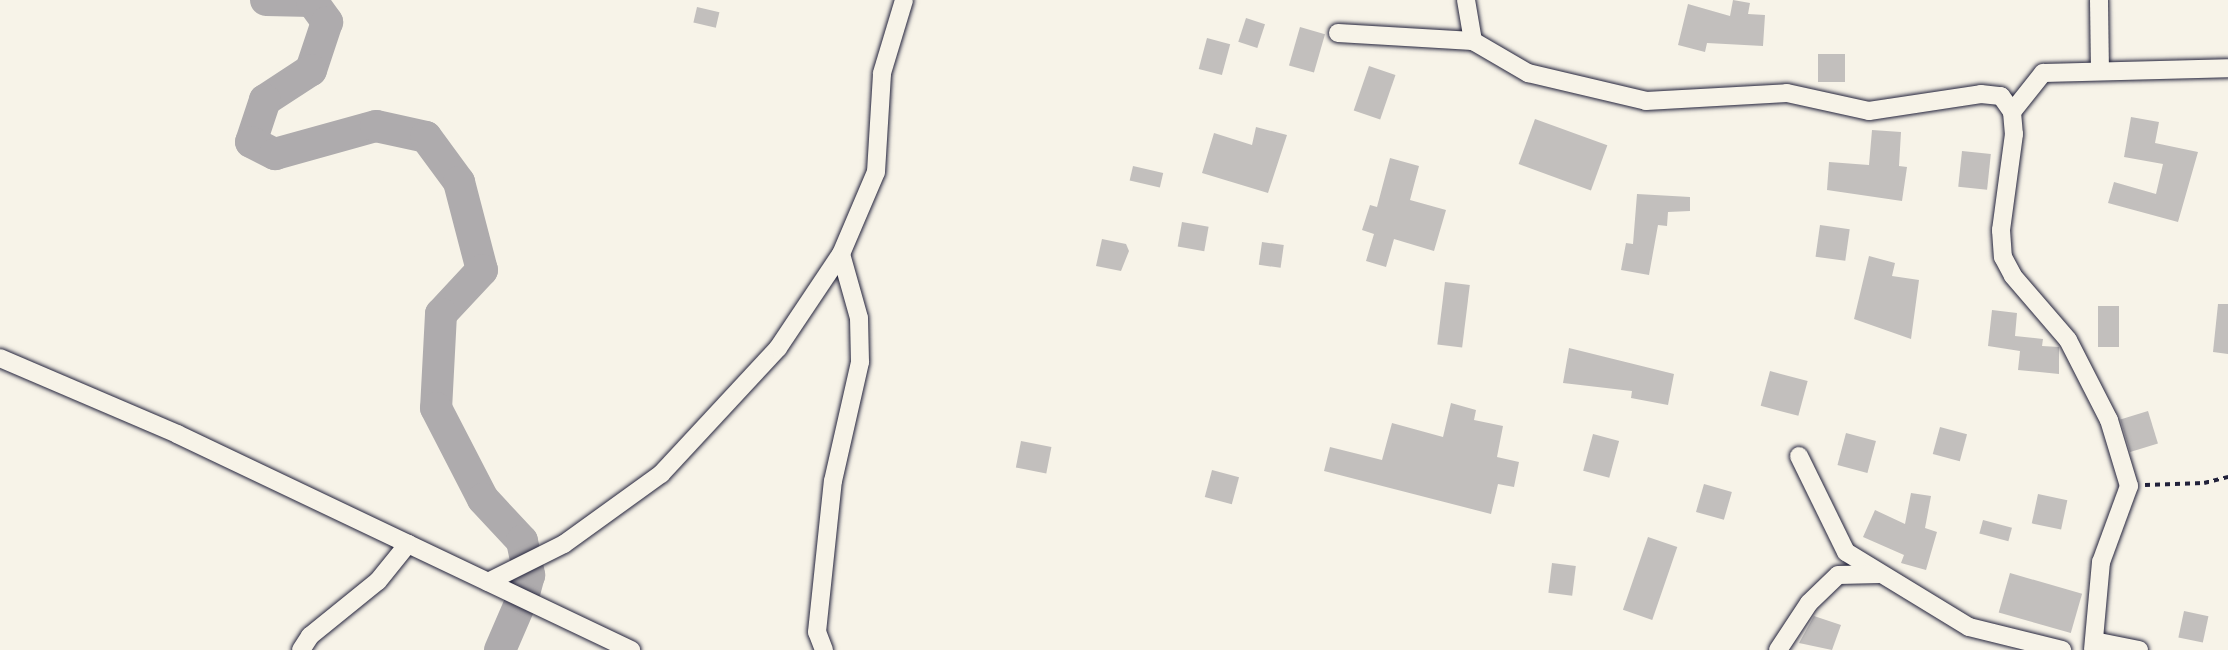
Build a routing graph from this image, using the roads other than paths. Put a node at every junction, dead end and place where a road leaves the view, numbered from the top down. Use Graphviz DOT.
graph roads {
  1 [pos="904,0"];
  2 [pos="1466,0"];
  3 [pos="2099,0"];
  4 [pos="1338,33"];
  5 [pos="1473,41"];
  6 [pos="2228,68"];
  7 [pos="2100,70"];
  8 [pos="2012,112"];
  9 [pos="842,254"];
  10 [pos="0,358"];
  11 [pos="1799,456"];
  12 [pos="408,544"];
  13 [pos="1880,574"];
  14 [pos="488,582"];
  15 [pos="2093,645"];
  16 [pos="301,650"];
  17 [pos="631,650"];
  18 [pos="824,650"];
  19 [pos="1778,650"];
  20 [pos="2062,650"];
  21 [pos="2139,650"];
  1 -- 9 [label="street"];
  2 -- 5 [label="street"];
  3 -- 7 [label="street"];
  4 -- 5 [label="street"];
  5 -- 8 [label="street"];
  6 -- 7 [label="street"];
  7 -- 8 [label="street"];
  8 -- 15 [label="street"];
  9 -- 14 [label="street"];
  9 -- 18 [label="street"];
  10 -- 12 [label="street"];
  11 -- 13 [label="street"];
  12 -- 14 [label="street"];
  12 -- 16 [label="street"];
  13 -- 19 [label="street"];
  13 -- 20 [label="street"];
  14 -- 17 [label="street"];
  15 -- 21 [label="street"];
}
